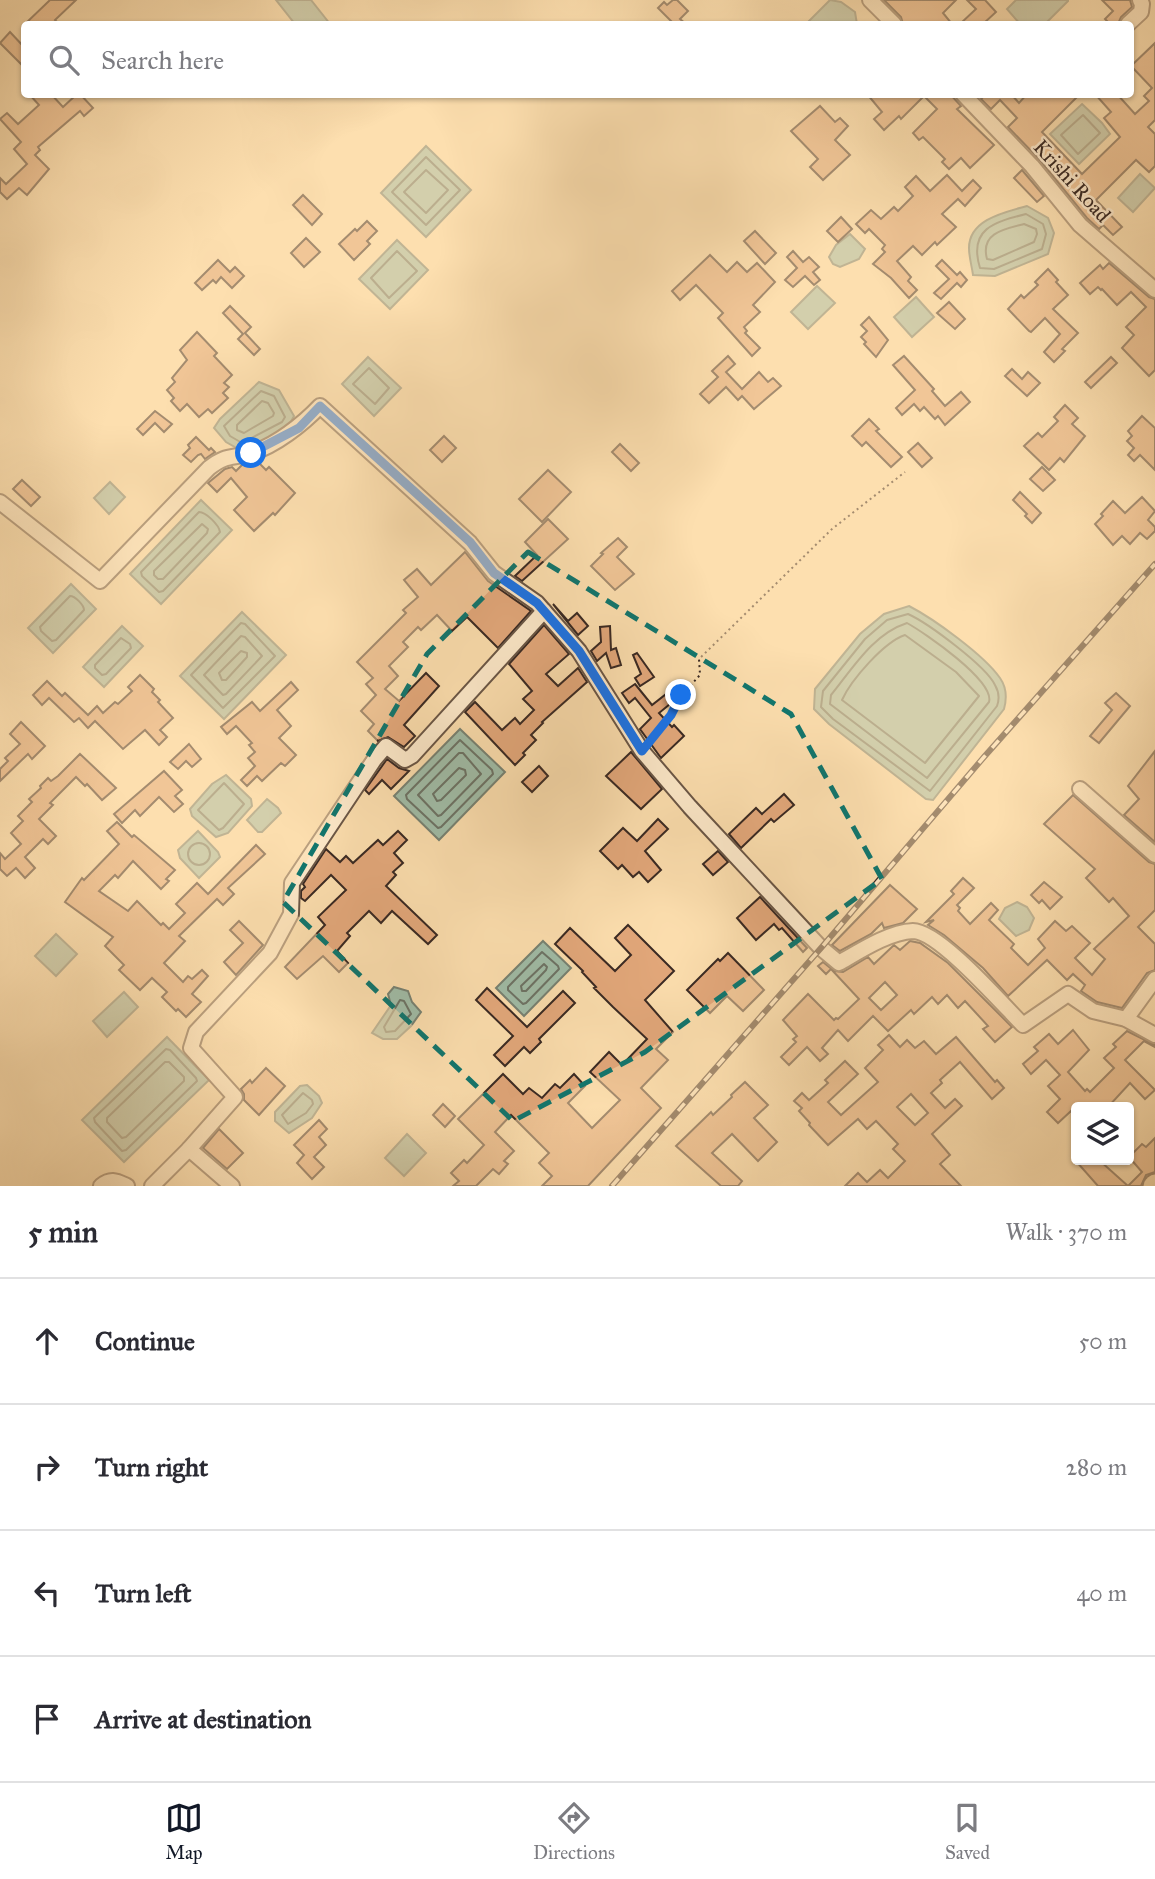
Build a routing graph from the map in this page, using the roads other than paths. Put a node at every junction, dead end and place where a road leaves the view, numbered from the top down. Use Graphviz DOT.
graph roads {
  1 [pos="870,0"];
  2 [pos="1140,0"];
  3 [pos="891,21"];
  4 [pos="1131,21"];
  5 [pos="967,98"];
  6 [pos="1155,290"];
  7 [pos="0,502"];
  8 [pos="544,611"];
  9 [pos="1080,789"];
  10 [pos="1155,855"];
  11 [pos="1155,979"];
  12 [pos="1126,1019"];
  13 [pos="1155,1035"];
  14 [pos="189,1149"];
  15 [pos="101,1186"];
  16 [pos="127,1186"];
  17 [pos="152,1186"];
  18 [pos="232,1186"];
  1 -- 3 [label="street"];
  2 -- 4 [label="street"];
  5 -- 6 [label="street, Krishi Road"];
  7 -- 8 [label="street"];
  8 -- 12 [label="street"];
  8 -- 14 [label="street"];
  9 -- 10 [label="street"];
  11 -- 12 [label="street"];
  12 -- 13 [label="street"];
  14 -- 17 [label="street"];
  14 -- 18 [label="street"];
  15 -- 16 [label="street"];
}
